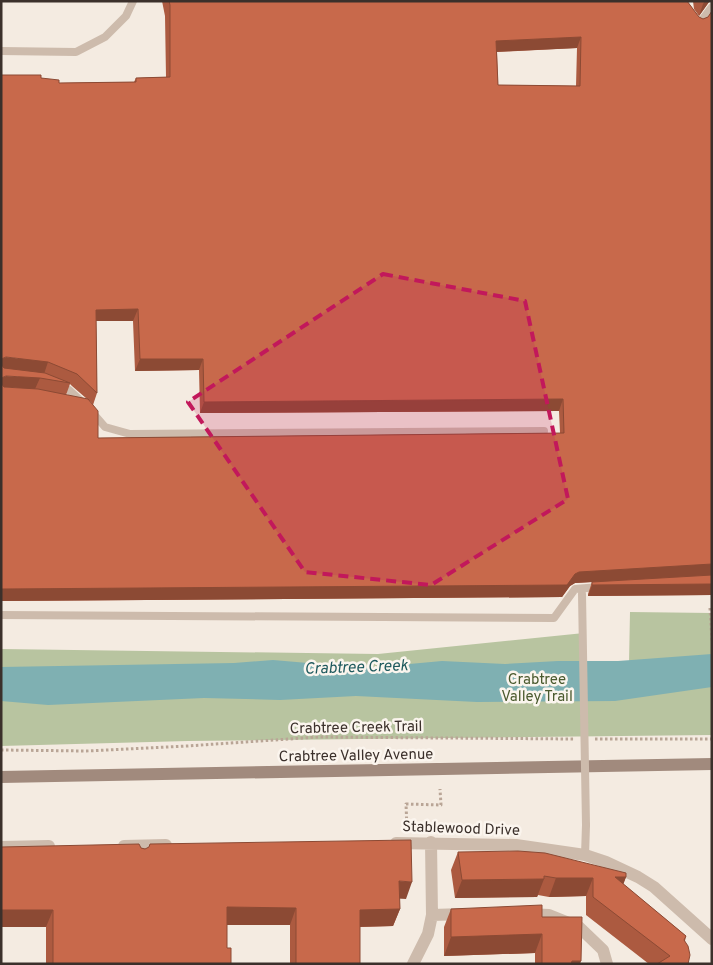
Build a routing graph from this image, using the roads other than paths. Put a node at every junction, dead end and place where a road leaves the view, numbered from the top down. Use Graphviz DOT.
graph roads {
  1 [pos="133,1"];
  2 [pos="712,7"];
  3 [pos="693,18"];
  4 [pos="1,51"];
  5 [pos="51,382"];
  6 [pos="69,402"];
  7 [pos="87,406"];
  8 [pos="544,431"];
  9 [pos="604,587"];
  10 [pos="582,594"];
  11 [pos="1,614"];
  12 [pos="712,764"];
  13 [pos="1,777"];
  14 [pos="431,842"];
  15 [pos="380,843"];
  16 [pos="178,845"];
  17 [pos="63,846"];
  18 [pos="110,846"];
  19 [pos="1,847"];
  20 [pos="585,855"];
  21 [pos="478,913"];
  22 [pos="513,913"];
  23 [pos="432,915"];
  24 [pos="712,939"];
  25 [pos="413,964"];
  26 [pos="607,964"];
  1 -- 4 [label="lane"];
  2 -- 3 [label="lane"];
  5 -- 7 [label="lane"];
  6 -- 7 [label="lane"];
  7 -- 8 [label="lane"];
  9 -- 11 [label="lane"];
  10 -- 20 [label="lane, bridge"];
  12 -- 13 [label="street, Crabtree Valley Avenue"];
  14 -- 15 [label="street, Stablewood Drive"];
  14 -- 20 [label="street, Stablewood Drive"];
  14 -- 23 [label="street"];
  16 -- 18 [label="street"];
  17 -- 19 [label="street"];
  20 -- 24 [label="street, Stablewood Drive"];
  21 -- 23 [label="street"];
  22 -- 26 [label="street"];
  23 -- 25 [label="street"];
}
